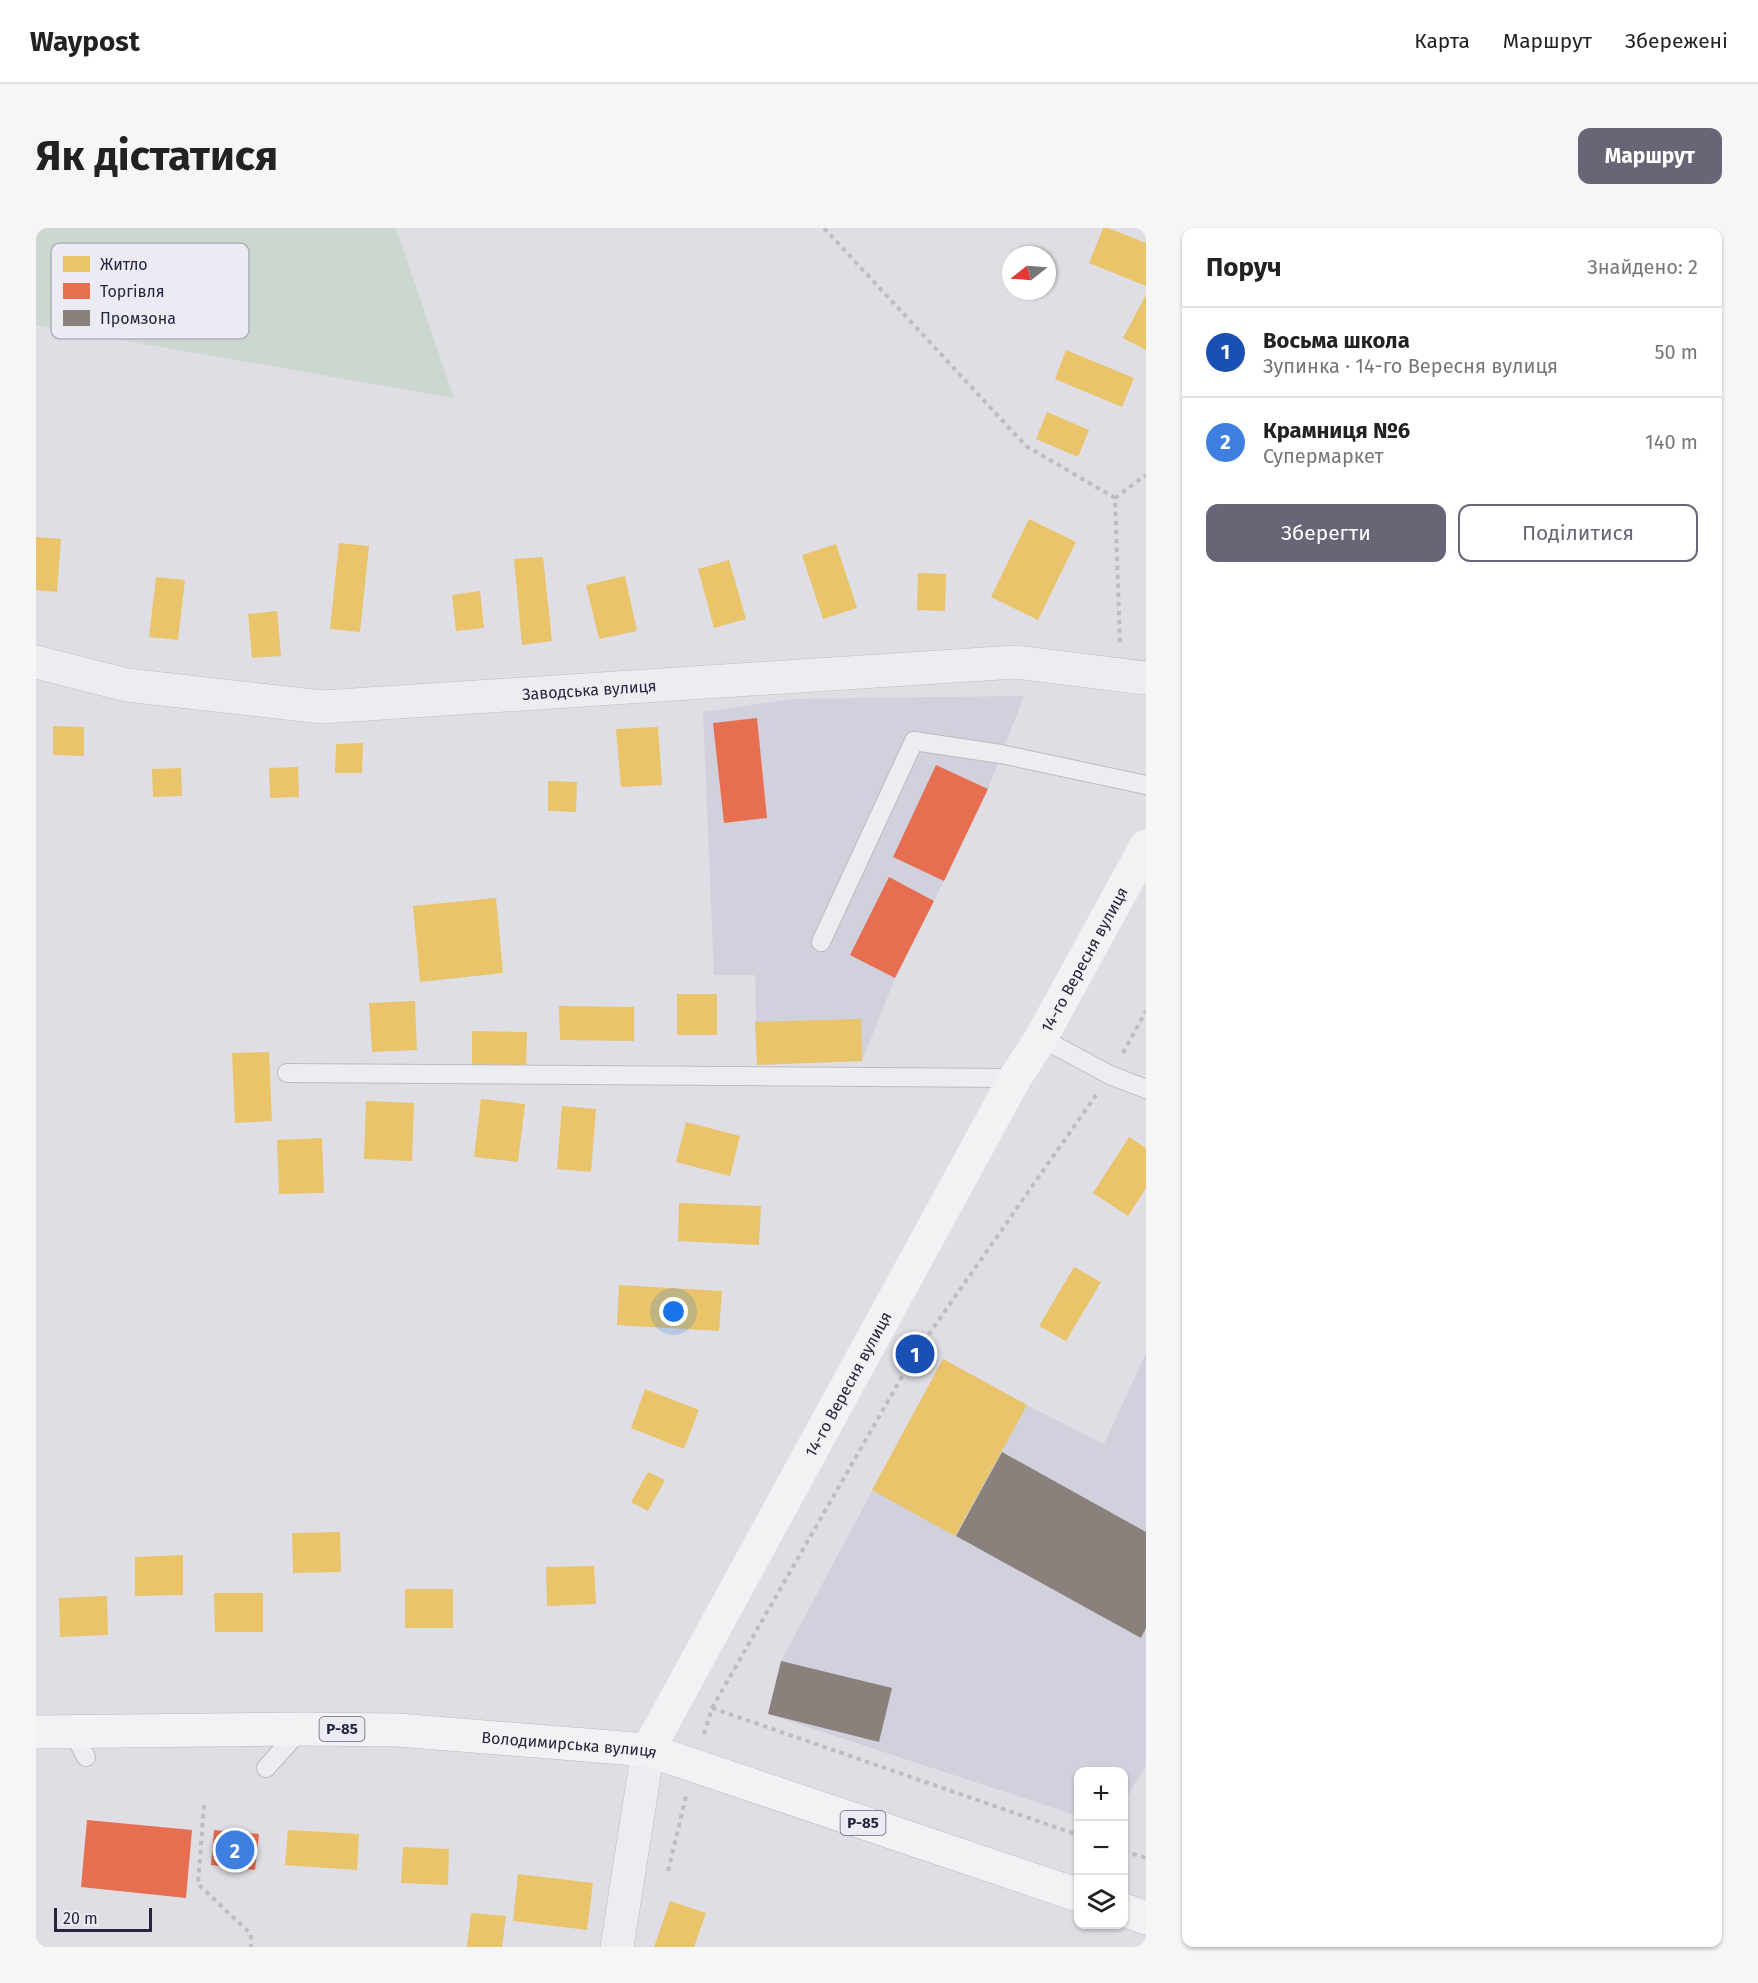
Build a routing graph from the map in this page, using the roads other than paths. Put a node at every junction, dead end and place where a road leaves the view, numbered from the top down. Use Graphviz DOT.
graph roads {
  1 [pos="36,662"];
  2 [pos="1134,676"];
  3 [pos="1146,785"];
  4 [pos="1146,846"];
  5 [pos="821,942"];
  6 [pos="1041,1038"];
  7 [pos="287,1073"];
  8 [pos="1015,1078"];
  9 [pos="1146,1089"];
  10 [pos="301,1729"];
  11 [pos="36,1732"];
  12 [pos="648,1750"];
  13 [pos="266,1768"];
  14 [pos="1074,1894"];
  15 [pos="1128,1911"];
  16 [pos="1146,1918"];
  17 [pos="617,1947"];
  1 -- 2 [label="street, Заводська вулиця"];
  3 -- 5 [label="lane"];
  4 -- 6 [label="main road, 14-го Вересня вулиця"];
  6 -- 8 [label="main road, 14-го Вересня вулиця"];
  6 -- 9 [label="lane"];
  7 -- 8 [label="lane"];
  8 -- 12 [label="main road, 14-го Вересня вулиця"];
  10 -- 11 [label="main road, Володимирська вулиця / Р-85"];
  10 -- 12 [label="main road, Володимирська вулиця / Р-85"];
  10 -- 13 [label="lane"];
  12 -- 14 [label="main road, Володимирська вулиця / Р-85"];
  12 -- 17 [label="street, 14-го Вересня вулиця"];
  15 -- 16 [label="main road"];
}
